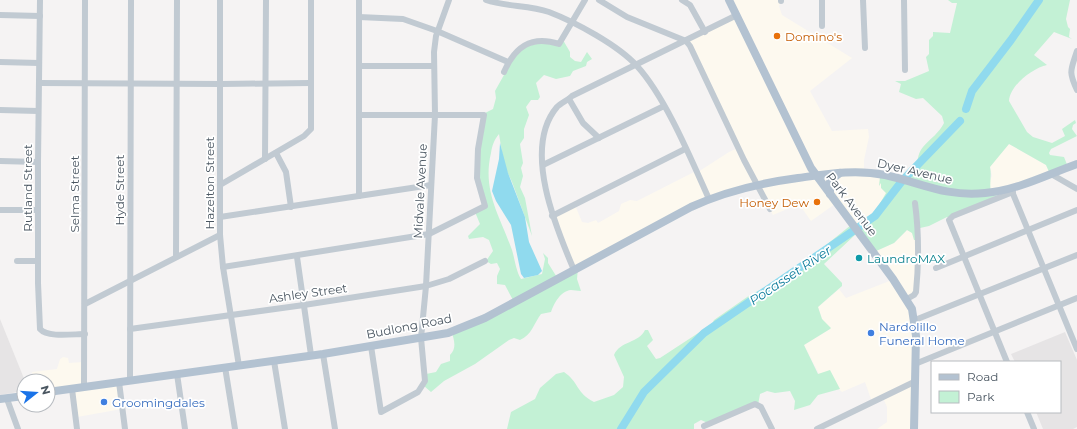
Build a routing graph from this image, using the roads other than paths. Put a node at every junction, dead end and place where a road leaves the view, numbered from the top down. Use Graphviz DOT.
graph roads {
  1 [pos="40,0"];
  2 [pos="85,0"];
  3 [pos="131,0"];
  4 [pos="177,0"];
  5 [pos="220,0"];
  6 [pos="266,0"];
  7 [pos="311,0"];
  8 [pos="359,0"];
  9 [pos="449,0"];
  10 [pos="486,0"];
  11 [pos="585,0"];
  12 [pos="599,0"];
  13 [pos="682,0"];
  14 [pos="729,0"];
  15 [pos="822,0"];
  16 [pos="863,0"];
  17 [pos="904,0"];
  18 [pos="0,15"];
  19 [pos="737,15"];
  20 [pos="40,16"];
  21 [pos="359,17"];
  22 [pos="573,23"];
  23 [pos="822,26"];
  24 [pos="437,32"];
  25 [pos="705,32"];
  26 [pos="686,41"];
  27 [pos="865,48"];
  28 [pos="1077,51"];
  29 [pos="0,62"];
  30 [pos="508,62"];
  31 [pos="39,63"];
  32 [pos="636,65"];
  33 [pos="360,66"];
  34 [pos="434,66"];
  35 [pos="905,70"];
  36 [pos="504,72"];
  37 [pos="39,83"];
  38 [pos="85,83"];
  39 [pos="130,83"];
  40 [pos="310,83"];
  41 [pos="177,84"];
  42 [pos="221,84"];
  43 [pos="266,84"];
  44 [pos="1077,90"];
  45 [pos="569,98"];
  46 [pos="664,106"];
  47 [pos="0,110"];
  48 [pos="38,111"];
  49 [pos="359,115"];
  50 [pos="435,115"];
  51 [pos="599,138"];
  52 [pos="685,149"];
  53 [pos="276,153"];
  54 [pos="265,159"];
  55 [pos="0,161"];
  56 [pos="38,162"];
  57 [pos="1077,164"];
  58 [pos="543,165"];
  59 [pos="841,172"];
  60 [pos="1051,174"];
  61 [pos="815,175"];
  62 [pos="756,184"];
  63 [pos="220,185"];
  64 [pos="431,185"];
  65 [pos="1077,188"];
  66 [pos="1012,190"];
  67 [pos="830,195"];
  68 [pos="359,196"];
  69 [pos="709,199"];
  70 [pos="914,203"];
  71 [pos="291,207"];
  72 [pos="770,209"];
  73 [pos="0,210"];
  74 [pos="38,210"];
  75 [pos="1077,210"];
  76 [pos="552,216"];
  77 [pos="220,217"];
  78 [pos="1028,230"];
  79 [pos="220,234"];
  80 [pos="429,234"];
  81 [pos="1077,255"];
  82 [pos="963,256"];
  83 [pos="176,257"];
  84 [pos="297,257"];
  85 [pos="17,261"];
  86 [pos="38,261"];
  87 [pos="485,261"];
  88 [pos="223,268"];
  89 [pos="936,268"];
  90 [pos="1044,268"];
  91 [pos="574,270"];
  92 [pos="130,281"];
  93 [pos="426,286"];
  94 [pos="979,294"];
  95 [pos="1077,298"];
  96 [pos="907,299"];
  97 [pos="85,304"];
  98 [pos="304,305"];
  99 [pos="1059,306"];
  100 [pos="230,316"];
  101 [pos="914,320"];
  102 [pos="130,329"];
  103 [pos="994,332"];
  104 [pos="84,334"];
  105 [pos="421,338"];
  106 [pos="371,346"];
  107 [pos="1077,349"];
  108 [pos="323,354"];
  109 [pos="311,355"];
  110 [pos="274,361"];
  111 [pos="1007,361"];
  112 [pos="915,364"];
  113 [pos="239,366"];
  114 [pos="225,368"];
  115 [pos="177,374"];
  116 [pos="130,381"];
  117 [pos="118,382"];
  118 [pos="914,382"];
  119 [pos="84,387"];
  120 [pos="72,389"];
  121 [pos="56,391"];
  122 [pos="16,397"];
  123 [pos="4,399"];
  124 [pos="1027,413"];
  125 [pos="704,426"];
  126 [pos="18,429"];
  127 [pos="77,429"];
  128 [pos="125,429"];
  129 [pos="185,429"];
  130 [pos="234,429"];
  131 [pos="284,429"];
  132 [pos="335,429"];
  133 [pos="772,429"];
  134 [pos="817,429"];
  135 [pos="914,429"];
  136 [pos="1034,429"];
  1 -- 20 [label="street, Rutland Street"];
  2 -- 38 [label="street, Selma Street"];
  3 -- 39 [label="street, Hyde Street"];
  4 -- 41 [label="street"];
  5 -- 42 [label="street, Hazelton Street"];
  6 -- 43 [label="street"];
  7 -- 40 [label="street"];
  8 -- 21 [label="street"];
  9 -- 24 [label="street, Midvale Avenue"];
  10 -- 22 [label="street"];
  11 -- 22 [label="street"];
  12 -- 26 [label="street"];
  13 -- 25 [label="street"];
  14 -- 19 [label="main road, Park Avenue"];
  15 -- 23 [label="street"];
  16 -- 27 [label="street"];
  17 -- 35 [label="street"];
  18 -- 20 [label="street"];
  19 -- 25 [label="street"];
  19 -- 61 [label="main road, Park Avenue"];
  20 -- 31 [label="street, Rutland Street"];
  21 -- 24 [label="street"];
  21 -- 33 [label="street"];
  22 -- 30 [label="street"];
  22 -- 32 [label="street"];
  24 -- 30 [label="street"];
  24 -- 34 [label="street, Midvale Avenue"];
  25 -- 26 [label="street"];
  26 -- 32 [label="street"];
  26 -- 62 [label="street"];
  28 -- 44 [label="street"];
  29 -- 31 [label="street"];
  30 -- 36 [label="street"];
  31 -- 37 [label="street, Rutland Street"];
  32 -- 45 [label="street"];
  32 -- 46 [label="street"];
  33 -- 34 [label="street"];
  33 -- 49 [label="street"];
  34 -- 50 [label="street, Midvale Avenue"];
  37 -- 38 [label="street"];
  37 -- 48 [label="street, Rutland Street"];
  38 -- 39 [label="street"];
  38 -- 97 [label="street, Selma Street"];
  39 -- 41 [label="street"];
  39 -- 92 [label="street, Hyde Street"];
  40 -- 43 [label="street"];
  40 -- 53 [label="street"];
  41 -- 42 [label="street"];
  41 -- 83 [label="street"];
  42 -- 43 [label="street"];
  42 -- 63 [label="street, Hazelton Street"];
  43 -- 54 [label="street"];
  45 -- 51 [label="street"];
  45 -- 58 [label="street"];
  46 -- 51 [label="street"];
  46 -- 52 [label="street"];
  47 -- 48 [label="street"];
  48 -- 56 [label="street, Rutland Street"];
  49 -- 50 [label="street"];
  49 -- 68 [label="street"];
  50 -- 64 [label="street, Midvale Avenue"];
  50 -- 80 [label="street"];
  51 -- 58 [label="street"];
  52 -- 69 [label="street"];
  52 -- 76 [label="street"];
  53 -- 54 [label="street"];
  53 -- 71 [label="street"];
  54 -- 63 [label="street"];
  55 -- 56 [label="street"];
  56 -- 74 [label="street, Rutland Street"];
  57 -- 60 [label="main road, Dyer Avenue"];
  58 -- 76 [label="street"];
  59 -- 61 [label="main road, Dyer Avenue"];
  59 -- 66 [label="main road, Dyer Avenue"];
  59 -- 67 [label="main road"];
  60 -- 65 [label="street"];
  60 -- 66 [label="main road, Dyer Avenue"];
  61 -- 62 [label="main road, Budlong Road"];
  61 -- 67 [label="main road, Park Avenue"];
  62 -- 69 [label="main road, Budlong Road"];
  62 -- 72 [label="street"];
  63 -- 77 [label="street, Hazelton Street"];
  64 -- 68 [label="street"];
  64 -- 80 [label="street, Midvale Avenue"];
  66 -- 78 [label="street"];
  66 -- 82 [label="street"];
  67 -- 96 [label="main road, Park Avenue"];
  68 -- 71 [label="street"];
  69 -- 91 [label="main road, Budlong Road"];
  70 -- 96 [label="street"];
  71 -- 77 [label="street"];
  73 -- 74 [label="street"];
  74 -- 86 [label="street, Rutland Street"];
  75 -- 78 [label="street"];
  76 -- 91 [label="street"];
  77 -- 79 [label="street, Hazelton Street"];
  78 -- 82 [label="street"];
  78 -- 90 [label="street"];
  79 -- 83 [label="street"];
  79 -- 88 [label="street, Hazelton Street"];
  80 -- 84 [label="street"];
  80 -- 93 [label="street, Midvale Avenue"];
  81 -- 90 [label="street"];
  82 -- 89 [label="street"];
  82 -- 94 [label="street"];
  83 -- 92 [label="street"];
  84 -- 88 [label="street"];
  84 -- 98 [label="street"];
  85 -- 86 [label="street"];
  86 -- 104 [label="street, Rutland Street"];
  87 -- 93 [label="street, Ashley Street"];
  88 -- 100 [label="street, Hazelton Street"];
  90 -- 94 [label="street"];
  90 -- 99 [label="street"];
  91 -- 105 [label="main road, Budlong Road"];
  92 -- 97 [label="street"];
  92 -- 102 [label="street, Hyde Street"];
  93 -- 98 [label="street, Ashley Street"];
  93 -- 105 [label="street, Midvale Avenue"];
  94 -- 101 [label="street"];
  94 -- 103 [label="street"];
  95 -- 99 [label="street"];
  96 -- 101 [label="main road, Park Avenue"];
  97 -- 104 [label="street, Selma Street"];
  98 -- 100 [label="street, Ashley Street"];
  98 -- 109 [label="street"];
  99 -- 103 [label="street"];
  99 -- 107 [label="street"];
  100 -- 102 [label="street, Ashley Street"];
  100 -- 113 [label="street, Hazelton Street"];
  101 -- 112 [label="main road, Park Avenue"];
  102 -- 116 [label="street, Hyde Street"];
  103 -- 111 [label="street"];
  103 -- 112 [label="street"];
  104 -- 119 [label="street, Selma Street"];
  105 -- 106 [label="main road, Budlong Road"];
  105 -- 106 [label="street, Midvale Avenue"];
  106 -- 108 [label="main road, Budlong Road"];
  108 -- 109 [label="main road, Budlong Road"];
  108 -- 132 [label="street"];
  109 -- 110 [label="main road, Budlong Road"];
  110 -- 113 [label="main road, Budlong Road"];
  110 -- 131 [label="street"];
  112 -- 118 [label="main road, Park Avenue"];
  113 -- 114 [label="main road, Budlong Road"];
  114 -- 115 [label="main road, Budlong Road"];
  114 -- 130 [label="street"];
  115 -- 116 [label="main road, Budlong Road"];
  115 -- 129 [label="street"];
  116 -- 117 [label="main road, Budlong Road"];
  117 -- 119 [label="main road, Budlong Road"];
  117 -- 128 [label="street"];
  118 -- 134 [label="street"];
  118 -- 135 [label="main road, Park Avenue"];
  119 -- 120 [label="main road, Budlong Road"];
  120 -- 121 [label="main road, Budlong Road"];
  120 -- 127 [label="street"];
  122 -- 123 [label="main road"];
  123 -- 126 [label="street"];
  124 -- 136 [label="street"];
  125 -- 133 [label="street"];
}
